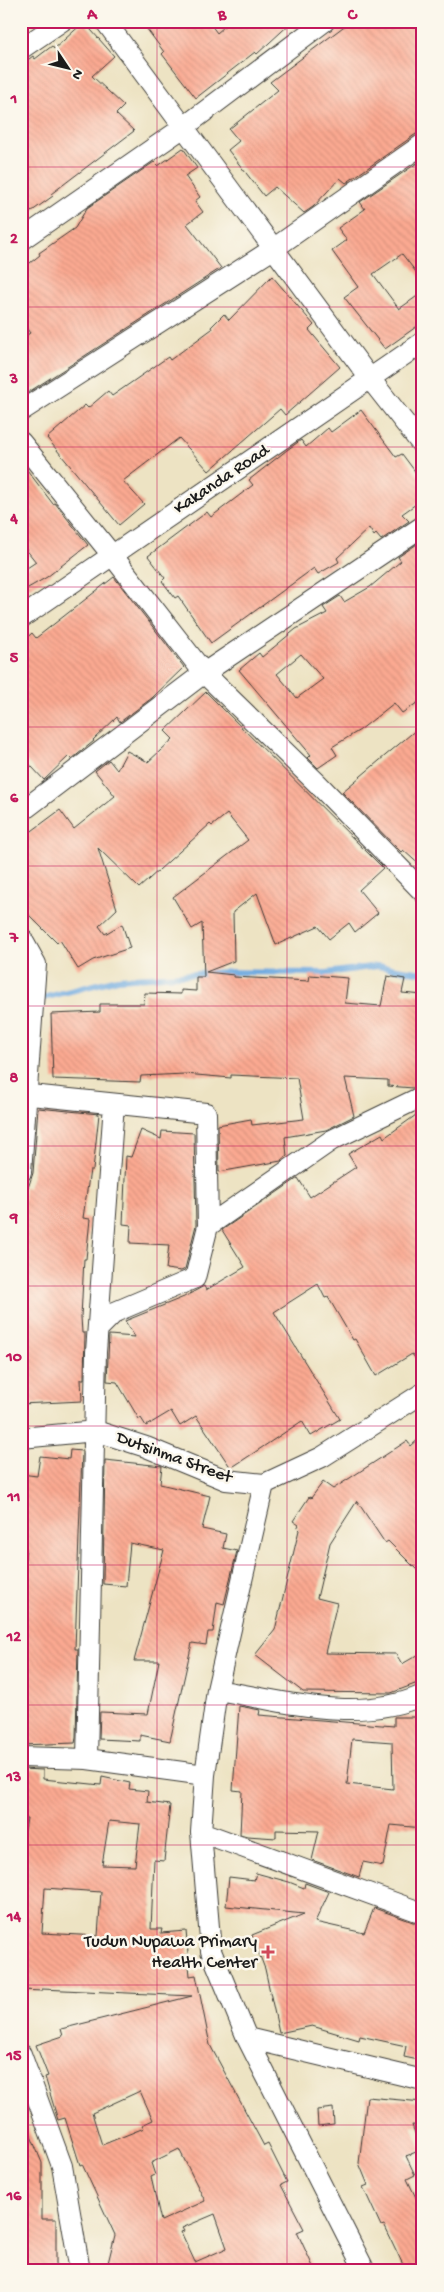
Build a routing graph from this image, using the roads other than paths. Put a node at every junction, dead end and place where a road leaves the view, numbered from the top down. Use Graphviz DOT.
graph roads {
  1 [pos="62,21"];
  2 [pos="105,21"];
  3 [pos="325,21"];
  4 [pos="21,49"];
  5 [pos="184,127"];
  6 [pos="423,144"];
  7 [pos="21,240"];
  8 [pos="274,249"];
  9 [pos="423,342"];
  10 [pos="371,380"];
  11 [pos="21,411"];
  12 [pos="21,442"];
  13 [pos="423,446"];
  14 [pos="423,526"];
  15 [pos="112,555"];
  16 [pos="21,618"];
  17 [pos="204,673"];
  18 [pos="21,812"];
  19 [pos="423,892"];
  20 [pos="21,937"];
  21 [pos="24,1094"];
  22 [pos="423,1096"];
  23 [pos="114,1104"];
  24 [pos="21,1172"];
  25 [pos="208,1226"];
  26 [pos="98,1329"];
  27 [pos="423,1393"];
  28 [pos="96,1431"];
  29 [pos="21,1438"];
  30 [pos="264,1484"];
  31 [pos="217,1690"];
  32 [pos="423,1695"];
  33 [pos="21,1757"];
  34 [pos="87,1759"];
  35 [pos="204,1775"];
  36 [pos="201,1832"];
  37 [pos="417,1911"];
  38 [pos="247,2038"];
  39 [pos="21,2054"];
  40 [pos="423,2080"];
  41 [pos="80,2271"];
  42 [pos="365,2271"];
  1 -- 4 [label="street"];
  2 -- 5 [label="street"];
  3 -- 5 [label="street"];
  5 -- 7 [label="street"];
  5 -- 8 [label="street"];
  6 -- 8 [label="street"];
  8 -- 10 [label="street"];
  8 -- 11 [label="street"];
  9 -- 10 [label="street, Kakanda Road"];
  10 -- 13 [label="street"];
  10 -- 15 [label="street, Kakanda Road"];
  12 -- 15 [label="street"];
  14 -- 17 [label="street"];
  15 -- 16 [label="street, Kakanda Road"];
  15 -- 17 [label="street"];
  17 -- 18 [label="street"];
  17 -- 19 [label="street"];
  20 -- 21 [label="street"];
  21 -- 23 [label="street"];
  21 -- 24 [label="street"];
  22 -- 25 [label="street"];
  23 -- 25 [label="street"];
  23 -- 26 [label="street"];
  25 -- 26 [label="street"];
  26 -- 28 [label="street"];
  27 -- 30 [label="street"];
  28 -- 29 [label="street, Dutsinma Street"];
  28 -- 30 [label="street, Dutsinma Street"];
  28 -- 34 [label="street"];
  30 -- 31 [label="street"];
  31 -- 32 [label="street"];
  31 -- 35 [label="street"];
  33 -- 34 [label="street"];
  34 -- 35 [label="street"];
  35 -- 36 [label="street"];
  36 -- 37 [label="street"];
  36 -- 38 [label="street"];
  38 -- 40 [label="street"];
  38 -- 42 [label="street"];
  39 -- 41 [label="street"];
}
